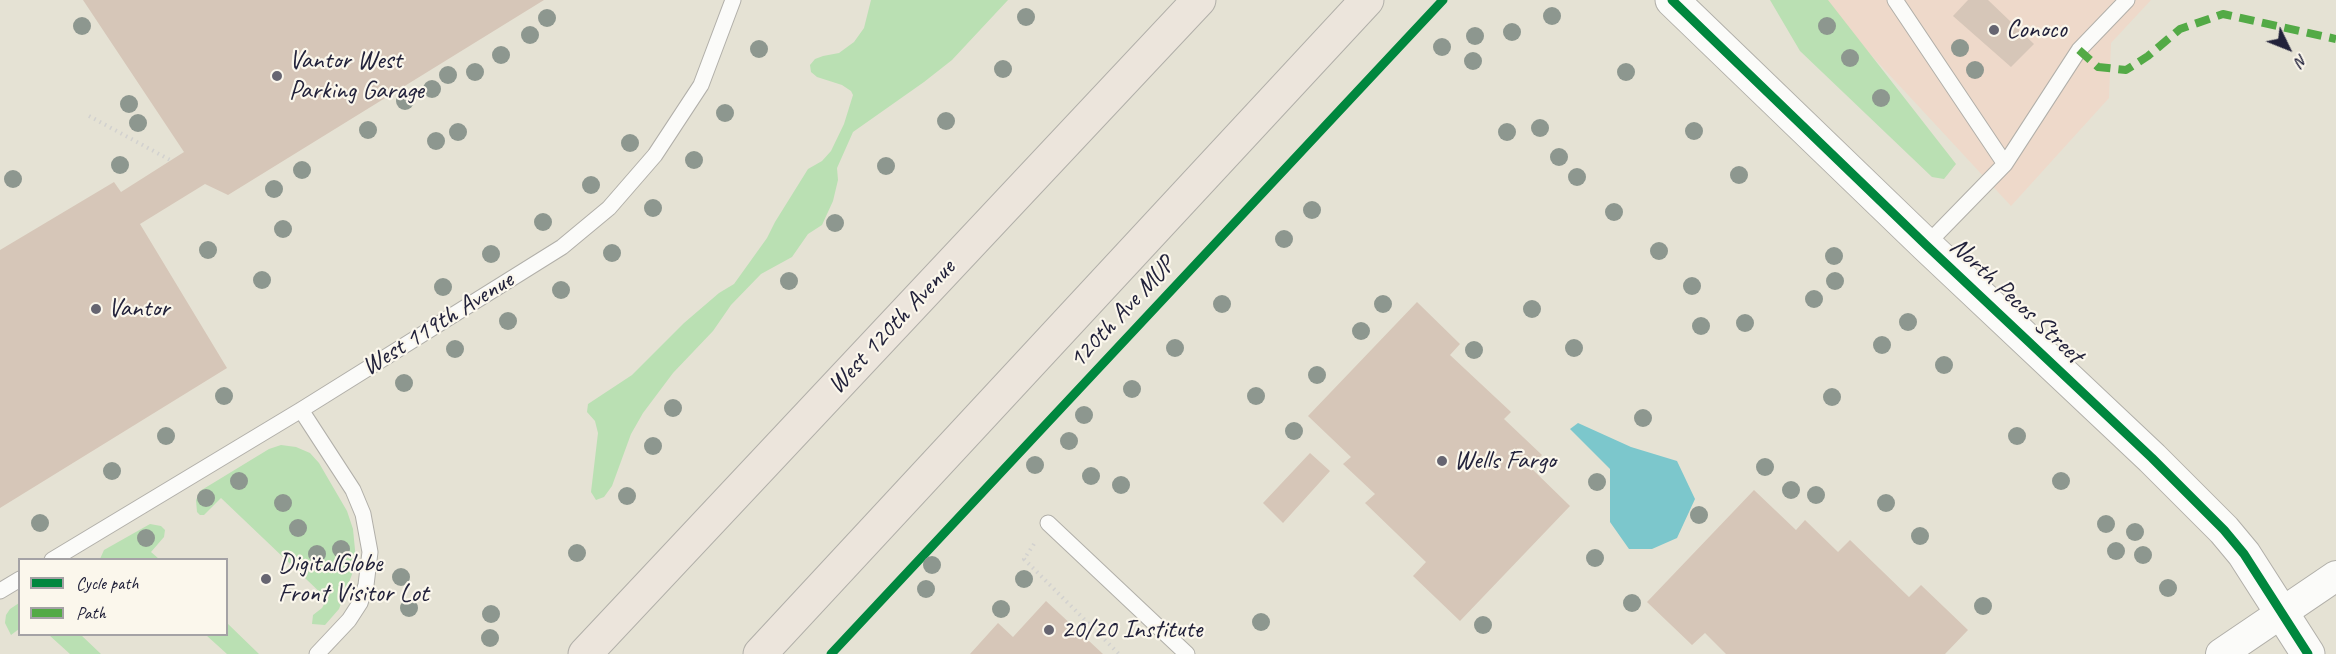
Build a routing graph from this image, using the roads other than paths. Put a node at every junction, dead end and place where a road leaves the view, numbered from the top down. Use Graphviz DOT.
graph roads {
  1 [pos="733,0"];
  2 [pos="1199,0"];
  3 [pos="1367,0"];
  4 [pos="1672,0"];
  5 [pos="1895,0"];
  6 [pos="2127,0"];
  7 [pos="2005,164"];
  8 [pos="1926,245"];
  9 [pos="301,410"];
  10 [pos="1048,523"];
  11 [pos="55,558"];
  12 [pos="2336,576"];
  13 [pos="18,580"];
  14 [pos="0,591"];
  15 [pos="2282,611"];
  16 [pos="317,654"];
  17 [pos="585,654"];
  18 [pos="760,654"];
  19 [pos="1188,654"];
  20 [pos="2221,654"];
  21 [pos="2308,654"];
  1 -- 9 [label="lane, West 119th Avenue"];
  2 -- 17 [label="main road, West 120th Avenue"];
  3 -- 18 [label="main road"];
  4 -- 8 [label="street, North Pecos Street"];
  5 -- 7 [label="lane"];
  6 -- 7 [label="lane"];
  7 -- 8 [label="lane"];
  8 -- 15 [label="street, North Pecos Street"];
  9 -- 11 [label="lane, West 119th Avenue"];
  9 -- 16 [label="lane"];
  10 -- 19 [label="lane"];
  12 -- 15 [label="street"];
  13 -- 14 [label="lane"];
  15 -- 20 [label="street"];
  15 -- 21 [label="street, North Pecos Street"];
}
